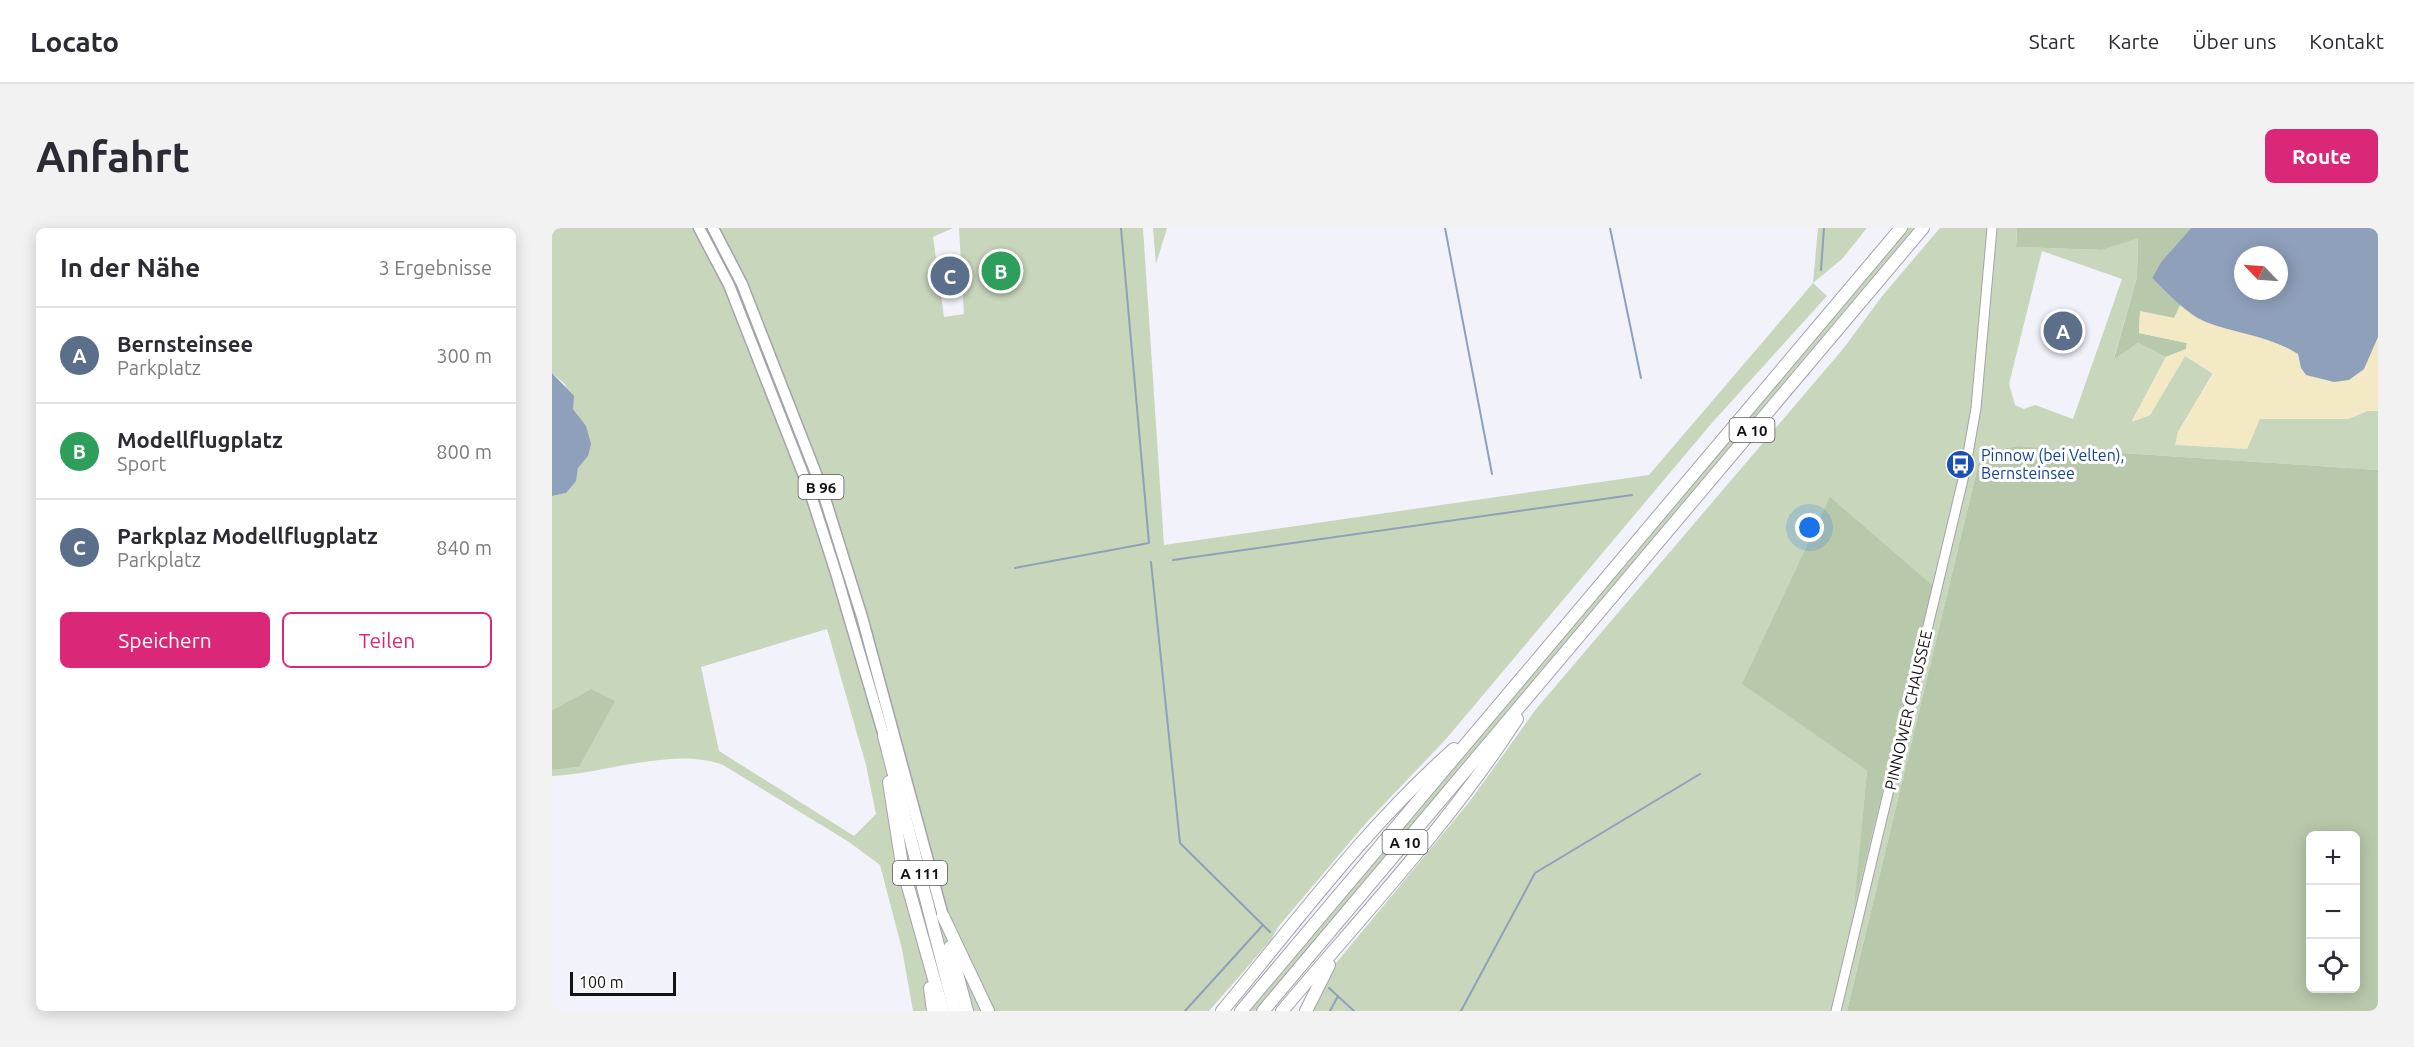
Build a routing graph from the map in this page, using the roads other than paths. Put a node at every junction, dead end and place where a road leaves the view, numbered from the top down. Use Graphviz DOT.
graph roads {
  1 [pos="699,228"];
  2 [pos="713,228"];
  3 [pos="1901,228"];
  4 [pos="1923,228"];
  5 [pos="1992,228"];
  6 [pos="1547,672"];
  7 [pos="1487,720"];
  8 [pos="884,736"];
  9 [pos="1385,890"];
  10 [pos="943,916"];
  11 [pos="925,949"];
  12 [pos="1260,963"];
  13 [pos="933,1011"];
  14 [pos="943,1011"];
  15 [pos="955,1011"];
  16 [pos="967,1011"];
  17 [pos="988,1011"];
  18 [pos="1214,1011"];
  19 [pos="1222,1011"];
  20 [pos="1241,1011"];
  21 [pos="1263,1011"];
  22 [pos="1282,1011"];
  23 [pos="1306,1011"];
  24 [pos="1836,1011"];
  1 -- 8 [label="highway, B 96"];
  2 -- 10 [label="highway, B 96"];
  3 -- 7 [label="highway, A 10"];
  4 -- 6 [label="highway, A 10"];
  5 -- 24 [label="main road, PINNOWER CHAUSSEE"];
  6 -- 9 [label="highway"];
  6 -- 21 [label="highway, A 10"];
  7 -- 12 [label="highway"];
  7 -- 20 [label="highway, A 10"];
  8 -- 11 [label="highway"];
  8 -- 15 [label="highway, A 111"];
  9 -- 22 [label="highway"];
  9 -- 23 [label="highway"];
  10 -- 16 [label="highway"];
  10 -- 17 [label="highway"];
  11 -- 13 [label="highway"];
  11 -- 14 [label="highway"];
  12 -- 18 [label="highway"];
  12 -- 19 [label="highway"];
}
